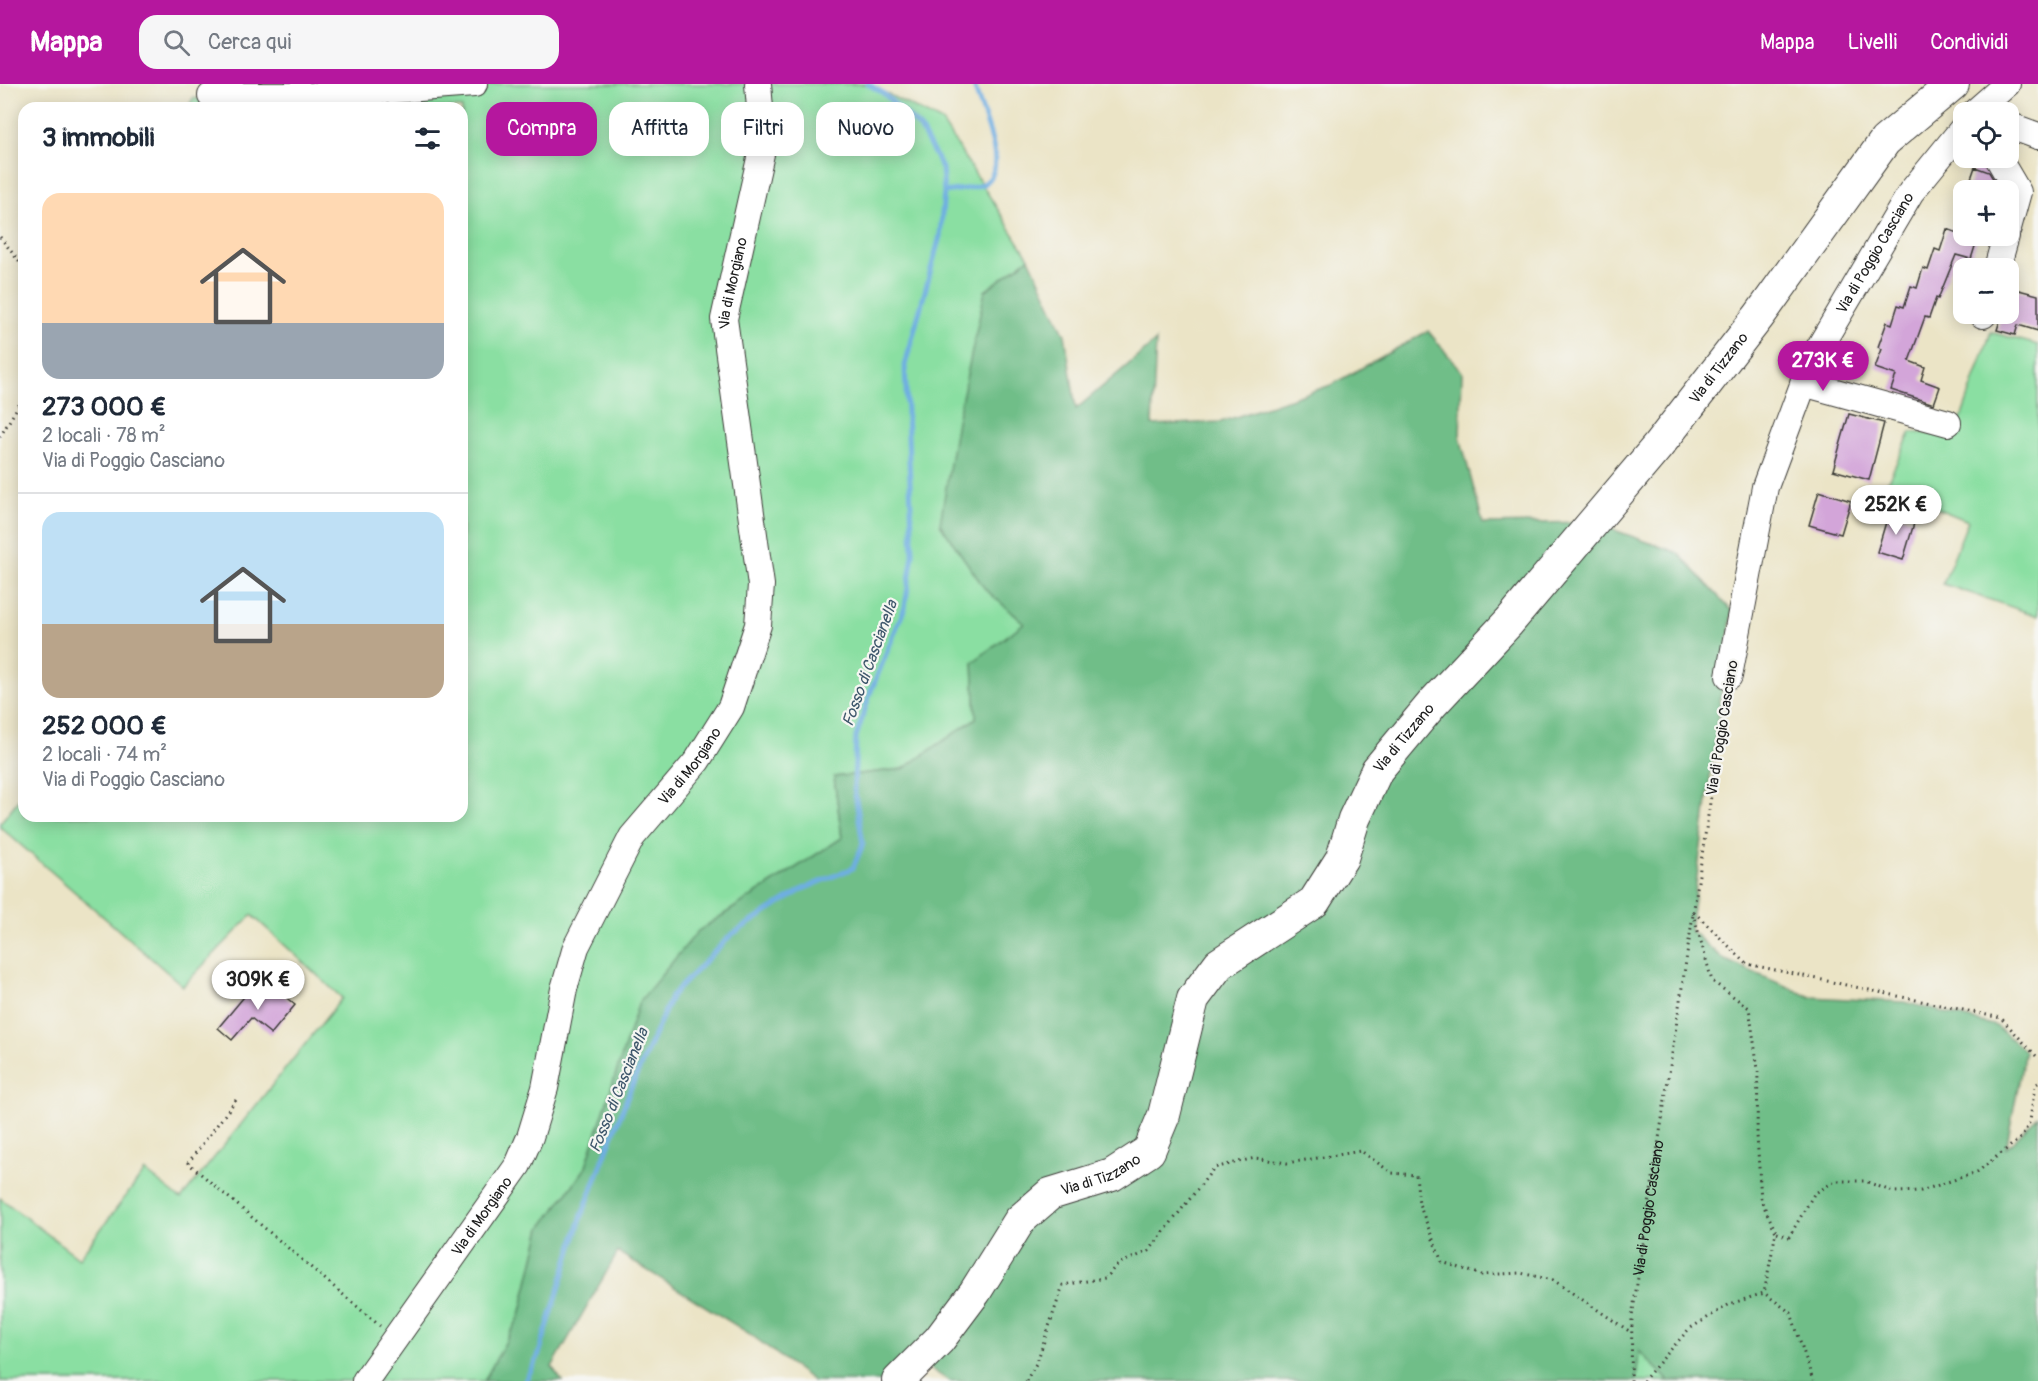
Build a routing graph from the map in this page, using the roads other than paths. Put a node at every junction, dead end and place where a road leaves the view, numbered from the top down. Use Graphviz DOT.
graph roads {
  1 [pos="474,84"];
  2 [pos="758,84"];
  3 [pos="1953,84"];
  4 [pos="2007,84"];
  5 [pos="211,96"];
  6 [pos="1986,102"];
  7 [pos="2019,129"];
  8 [pos="2038,136"];
  9 [pos="1953,140"];
  10 [pos="1803,383"];
  11 [pos="1948,423"];
  12 [pos="1729,676"];
  13 [pos="365,1381"];
  14 [pos="898,1381"];
  1 -- 5 [label="street"];
  2 -- 13 [label="street, Via di Morgiano"];
  3 -- 14 [label="main road, Via di Tizzano"];
  4 -- 6 [label="street"];
  7 -- 8 [label="street"];
  9 -- 10 [label="street, Via di Poggio Casciano"];
  10 -- 11 [label="street"];
  10 -- 12 [label="street, Via di Poggio Casciano"];
}
